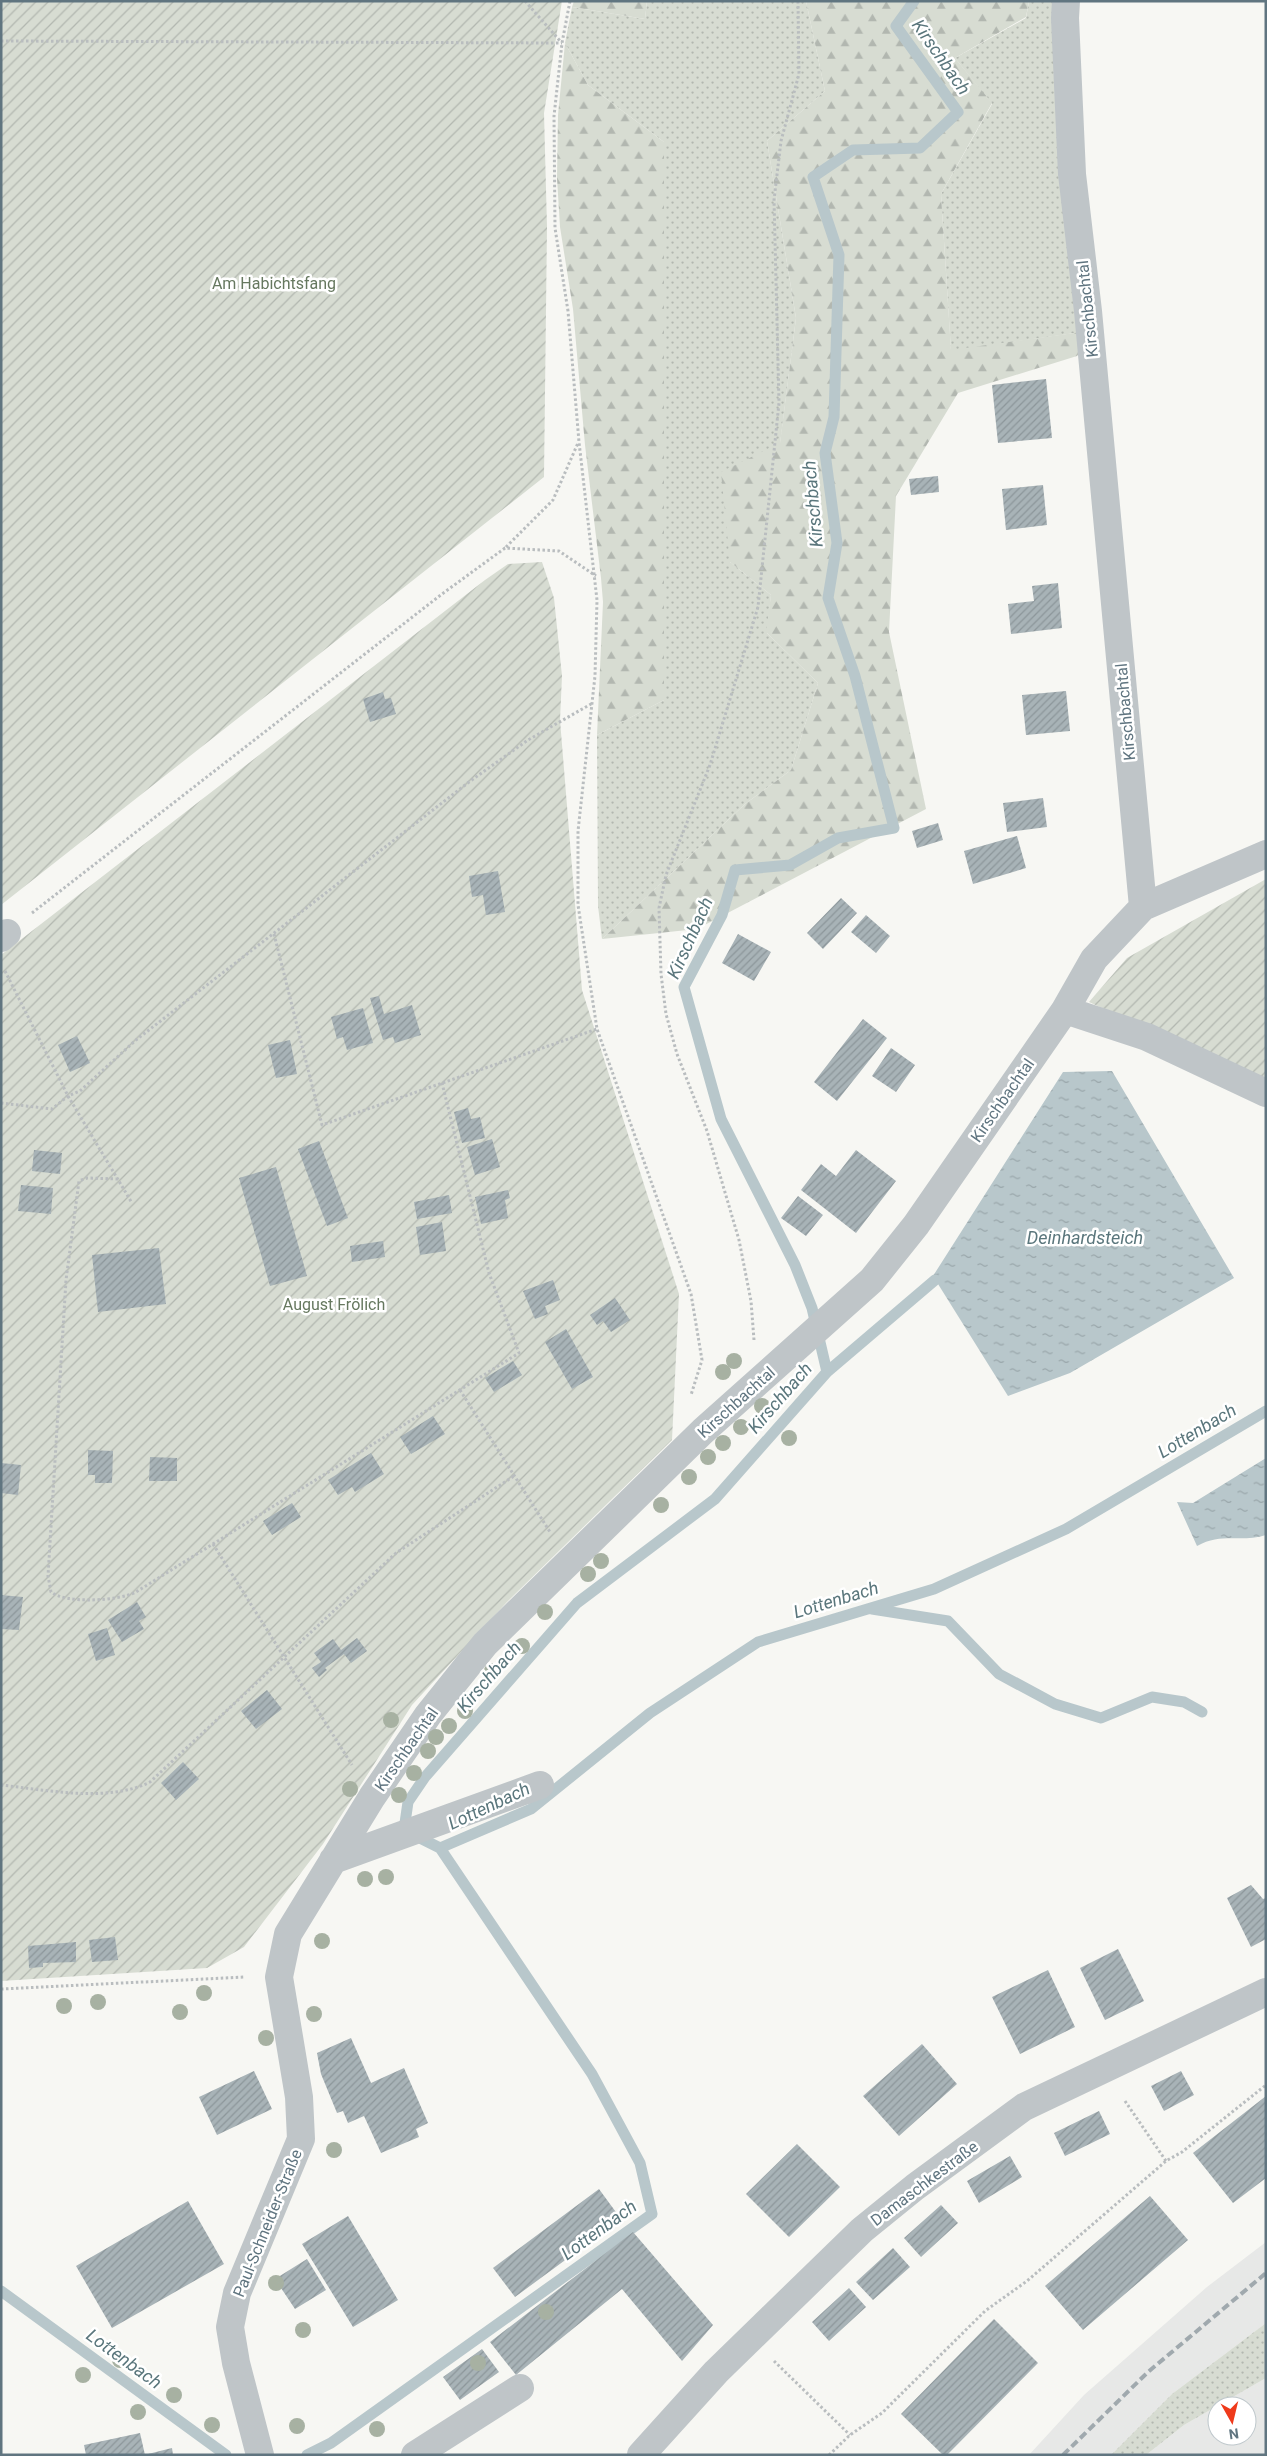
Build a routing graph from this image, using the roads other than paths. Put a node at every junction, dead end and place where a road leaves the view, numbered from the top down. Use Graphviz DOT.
graph roads {
  1 [pos="1066,1"];
  2 [pos="1266,854"];
  3 [pos="1143,907"];
  4 [pos="1065,1010"];
  5 [pos="1266,1092"];
  6 [pos="540,1785"];
  7 [pos="333,1860"];
  8 [pos="279,1977"];
  9 [pos="1266,1992"];
  10 [pos="520,2388"];
  11 [pos="260,2455"];
  12 [pos="416,2455"];
  13 [pos="641,2455"];
  1 -- 3 [label="street, Kirschbachtal"];
  2 -- 3 [label="street"];
  3 -- 4 [label="street, Kirschbachtal"];
  4 -- 5 [label="street"];
  4 -- 7 [label="street, Kirschbachtal"];
  6 -- 7 [label="street"];
  7 -- 8 [label="street, Kirschbachtal"];
  8 -- 11 [label="street, Paul-Schneider-Straße"];
  9 -- 13 [label="street, Damaschkestraße"];
  10 -- 12 [label="street"];
}
